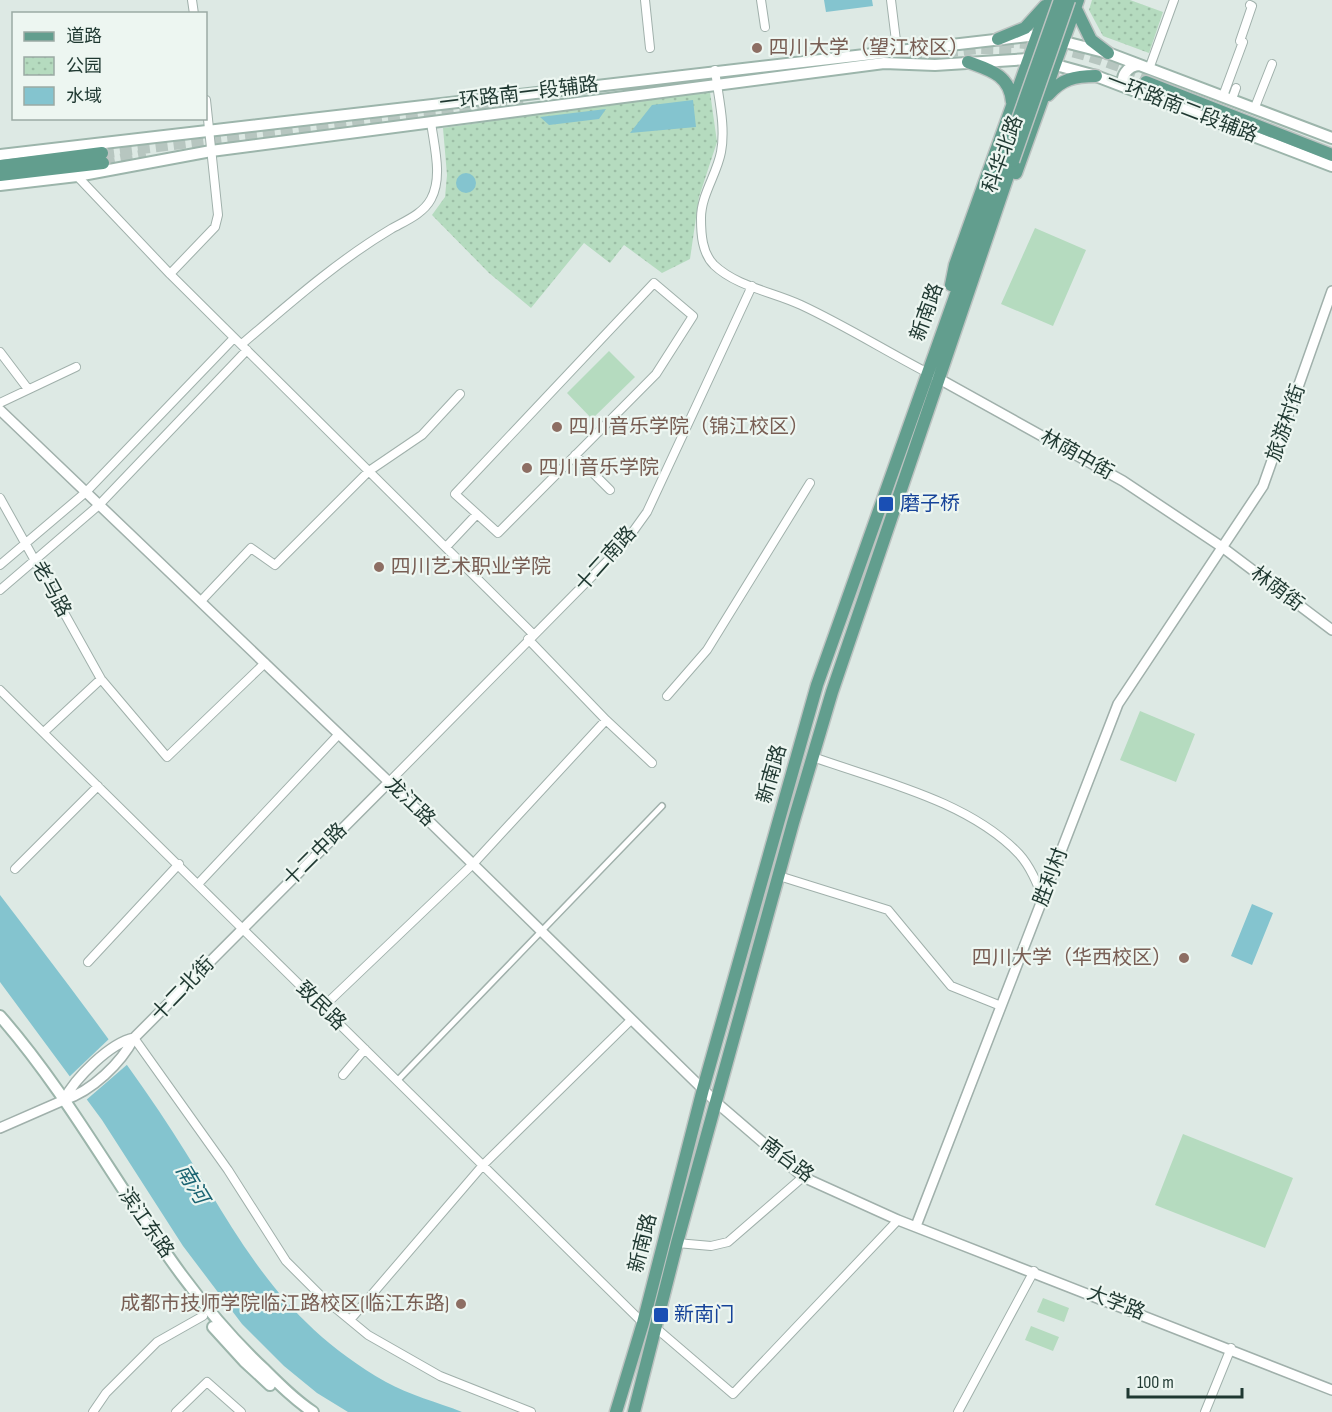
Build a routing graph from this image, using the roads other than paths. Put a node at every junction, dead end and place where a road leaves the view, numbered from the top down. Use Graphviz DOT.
graph roads {
  1 [pos="645,0"];
  2 [pos="761,0"];
  3 [pos="891,0"];
  4 [pos="1049,0"];
  5 [pos="1060,0"];
  6 [pos="1174,0"];
  7 [pos="1074,5"];
  8 [pos="1250,5"];
  9 [pos="1045,13"];
  10 [pos="765,27"];
  11 [pos="1038,34"];
  12 [pos="998,39"];
  13 [pos="1063,43"];
  14 [pos="650,48"];
  15 [pos="897,49"];
  16 [pos="1108,53"];
  17 [pos="1029,59"];
  18 [pos="969,62"];
  19 [pos="1272,64"];
  20 [pos="1056,65"];
  21 [pos="715,70"];
  22 [pos="1146,73"];
  23 [pos="1096,76"];
  24 [pos="717,84"];
  25 [pos="1125,87"];
  26 [pos="1230,94"];
  27 [pos="1043,101"];
  28 [pos="1012,106"];
  29 [pos="1255,107"];
  30 [pos="207,110"];
  31 [pos="431,122"];
  32 [pos="209,130"];
  33 [pos="1002,135"];
  34 [pos="1332,138"];
  35 [pos="1027,143"];
  36 [pos="1332,147"];
  37 [pos="212,151"];
  38 [pos="0,155"];
  39 [pos="1332,155"];
  40 [pos="1008,160"];
  41 [pos="0,166"];
  42 [pos="1332,166"];
  43 [pos="0,175"];
  44 [pos="76,176"];
  45 [pos="0,185"];
  46 [pos="170,274"];
  47 [pos="752,286"];
  48 [pos="1332,291"];
  49 [pos="946,315"];
  50 [pos="961,320"];
  51 [pos="234,338"];
  52 [pos="244,347"];
  53 [pos="0,352"];
  54 [pos="76,367"];
  55 [pos="926,372"];
  56 [pos="940,379"];
  57 [pos="28,389"];
  58 [pos="460,394"];
  59 [pos="0,403"];
  60 [pos="0,411"];
  61 [pos="575,455"];
  62 [pos="369,471"];
  63 [pos="810,483"];
  64 [pos="610,490"];
  65 [pos="86,492"];
  66 [pos="0,498"];
  67 [pos="99,505"];
  68 [pos="477,514"];
  69 [pos="25,543"];
  70 [pos="446,547"];
  71 [pos="1222,547"];
  72 [pos="35,560"];
  73 [pos="0,565"];
  74 [pos="0,590"];
  75 [pos="201,601"];
  76 [pos="1332,630"];
  77 [pos="530,636"];
  78 [pos="265,663"];
  79 [pos="101,679"];
  80 [pos="0,690"];
  81 [pos="667,696"];
  82 [pos="606,720"];
  83 [pos="45,731"];
  84 [pos="339,734"];
  85 [pos="813,757"];
  86 [pos="652,763"];
  87 [pos="389,782"];
  88 [pos="98,786"];
  89 [pos="662,806"];
  90 [pos="179,864"];
  91 [pos="473,864"];
  92 [pos="15,869"];
  93 [pos="779,876"];
  94 [pos="199,883"];
  95 [pos="1043,898"];
  96 [pos="242,928"];
  97 [pos="542,932"];
  98 [pos="88,962"];
  99 [pos="1001,1006"];
  100 [pos="322,1008"];
  101 [pos="0,1016"];
  102 [pos="631,1020"];
  103 [pos="0,1023"];
  104 [pos="134,1038"];
  105 [pos="365,1049"];
  106 [pos="343,1075"];
  107 [pos="397,1081"];
  108 [pos="703,1089"];
  109 [pos="62,1103"];
  110 [pos="717,1103"];
  111 [pos="0,1128"];
  112 [pos="483,1165"];
  113 [pos="803,1177"];
  114 [pos="898,1220"];
  115 [pos="916,1226"];
  116 [pos="677,1244"];
  117 [pos="1034,1271"];
  118 [pos="203,1316"];
  119 [pos="350,1320"];
  120 [pos="643,1323"];
  121 [pos="656,1328"];
  122 [pos="1231,1348"];
  123 [pos="1332,1390"];
  124 [pos="299,1409"];
  125 [pos="93,1412"];
  126 [pos="176,1412"];
  127 [pos="241,1412"];
  128 [pos="313,1412"];
  129 [pos="531,1412"];
  130 [pos="616,1412"];
  131 [pos="634,1412"];
  132 [pos="958,1412"];
  133 [pos="1205,1412"];
  1 -- 14 [label="street"];
  2 -- 10 [label="street"];
  3 -- 15 [label="street"];
  4 -- 9 [label="main road, 科华北路"];
  4 -- 12 [label="main road"];
  5 -- 40 [label="main road, 科华北路, bridge"];
  6 -- 22 [label="street"];
  7 -- 9 [label="main road"];
  7 -- 13 [label="main road, 科华北路"];
  7 -- 16 [label="main road"];
  7 -- 40 [label="main road, 科华北路, bridge"];
  8 -- 26 [label="street"];
  9 -- 11 [label="main road, 科华北路"];
  11 -- 12 [label="main road, 一环路南一段辅路"];
  11 -- 13 [label="main road, 一环路南二段辅路"];
  11 -- 17 [label="main road, 科华北路"];
  12 -- 15 [label="main road, 一环路南一段辅路"];
  13 -- 16 [label="main road, 一环路南二段辅路"];
  13 -- 20 [label="main road, 科华北路"];
  15 -- 21 [label="main road, 一环路南一段辅路"];
  16 -- 22 [label="main road, 一环路南二段辅路"];
  17 -- 18 [label="main road, 一环路南一段辅路"];
  17 -- 20 [label="main road, 一环路南二段辅路"];
  17 -- 28 [label="main road, 科华北路"];
  18 -- 24 [label="main road, 一环路南一段辅路"];
  18 -- 28 [label="main road"];
  19 -- 29 [label="street"];
  20 -- 23 [label="main road, 一环路南二段辅路"];
  20 -- 27 [label="main road, 科华北路"];
  21 -- 24 [label="street"];
  21 -- 32 [label="main road, 一环路南一段辅路"];
  22 -- 25 [label="main road"];
  22 -- 26 [label="main road, 一环路南二段辅路"];
  22 -- 36 [label="main road"];
  22 -- 39 [label="main road"];
  23 -- 25 [label="main road, 一环路南二段辅路"];
  23 -- 27 [label="main road"];
  24 -- 31 [label="main road, 一环路南一段辅路"];
  24 -- 47 [label="street"];
  25 -- 42 [label="main road, 一环路南二段辅路"];
  26 -- 29 [label="main road, 一环路南二段辅路"];
  27 -- 35 [label="main road, 科华北路"];
  28 -- 33 [label="main road, 科华北路"];
  29 -- 34 [label="main road, 一环路南二段辅路"];
  30 -- 32 [label="street"];
  31 -- 37 [label="main road, 一环路南一段辅路"];
  31 -- 52 [label="street"];
  32 -- 37 [label="street"];
  32 -- 38 [label="main road, 一环路南一段辅路"];
  33 -- 35 [label="main road"];
  33 -- 49 [label="main road, 科华北路"];
  35 -- 50 [label="main road, 科华北路"];
  37 -- 44 [label="main road, 一环路南一段辅路"];
  37 -- 46 [label="street"];
  40 -- 49 [label="main road, 新南路"];
  40 -- 50 [label="main road, 新南路"];
  41 -- 43 [label="main road"];
  44 -- 45 [label="main road, 一环路南一段辅路"];
  44 -- 46 [label="street"];
  46 -- 51 [label="street"];
  47 -- 55 [label="street"];
  47 -- 77 [label="street, 十二南路"];
  48 -- 71 [label="street, 旅游村街"];
  49 -- 55 [label="main road, 新南路"];
  50 -- 56 [label="main road, 新南路"];
  51 -- 52 [label="street"];
  51 -- 65 [label="street"];
  52 -- 62 [label="street"];
  52 -- 67 [label="street"];
  53 -- 57 [label="street"];
  54 -- 57 [label="street"];
  55 -- 56 [label="street, 林荫中街"];
  55 -- 108 [label="main road, 新南路"];
  56 -- 71 [label="street, 林荫中街"];
  56 -- 85 [label="main road, 新南路"];
  57 -- 59 [label="street"];
  58 -- 62 [label="street"];
  60 -- 65 [label="street"];
  61 -- 64 [label="street"];
  61 -- 68 [label="street"];
  61 -- 68 [label="street"];
  62 -- 70 [label="street"];
  62 -- 75 [label="street"];
  63 -- 81 [label="street"];
  65 -- 67 [label="street"];
  65 -- 69 [label="street"];
  66 -- 69 [label="street, 老马路"];
  67 -- 72 [label="street"];
  67 -- 75 [label="street, 龙江路"];
  68 -- 70 [label="street"];
  69 -- 72 [label="street, 老马路"];
  69 -- 73 [label="street"];
  70 -- 77 [label="street"];
  71 -- 76 [label="street, 林荫街"];
  71 -- 95 [label="street, 胜利村"];
  72 -- 74 [label="street"];
  72 -- 79 [label="street, 老马路"];
  75 -- 78 [label="street, 龙江路"];
  77 -- 82 [label="street"];
  77 -- 87 [label="street, 十二南路"];
  78 -- 79 [label="street, 老马路"];
  78 -- 84 [label="street, 龙江路"];
  79 -- 83 [label="street"];
  80 -- 83 [label="street, 致民路"];
  82 -- 86 [label="street"];
  82 -- 91 [label="street"];
  83 -- 88 [label="street, 致民路"];
  84 -- 87 [label="street, 龙江路"];
  84 -- 94 [label="street"];
  85 -- 93 [label="main road, 新南路"];
  85 -- 95 [label="street"];
  87 -- 91 [label="street, 龙江路"];
  87 -- 96 [label="street, 十二中路"];
  88 -- 90 [label="street, 致民路"];
  88 -- 92 [label="street"];
  89 -- 97 [label="street"];
  90 -- 94 [label="street, 致民路"];
  90 -- 98 [label="street"];
  91 -- 97 [label="street, 龙江路"];
  91 -- 100 [label="street"];
  93 -- 99 [label="street"];
  93 -- 110 [label="main road, 新南路"];
  94 -- 96 [label="street, 致民路"];
  95 -- 99 [label="street, 胜利村"];
  96 -- 100 [label="street, 致民路"];
  96 -- 104 [label="street, 十二北街"];
  97 -- 102 [label="street, 龙江路"];
  97 -- 107 [label="street"];
  99 -- 115 [label="street, 胜利村"];
  100 -- 105 [label="street, 致民路"];
  101 -- 109 [label="main road, 滨江东路"];
  102 -- 108 [label="street, 龙江路"];
  102 -- 112 [label="street"];
  103 -- 109 [label="main road, 滨江东路"];
  104 -- 109 [label="street"];
  104 -- 109 [label="street, 十二北街"];
  104 -- 119 [label="street"];
  105 -- 106 [label="street"];
  105 -- 107 [label="street, 致民路"];
  107 -- 112 [label="street, 致民路"];
  108 -- 110 [label="street, 龙江路"];
  108 -- 120 [label="main road, 新南路"];
  109 -- 111 [label="street"];
  109 -- 118 [label="main road, 滨江东路"];
  109 -- 124 [label="main road, 滨江东路"];
  110 -- 113 [label="street, 南台路"];
  110 -- 116 [label="main road, 新南路"];
  112 -- 119 [label="street"];
  112 -- 120 [label="street, 致民路"];
  113 -- 114 [label="street, 南台路"];
  113 -- 116 [label="street"];
  114 -- 115 [label="street, 大学路"];
  114 -- 121 [label="street"];
  115 -- 117 [label="street, 大学路"];
  116 -- 121 [label="main road, 新南路"];
  117 -- 122 [label="street, 大学路"];
  117 -- 132 [label="street"];
  118 -- 124 [label="main road, 滨江东路"];
  118 -- 125 [label="street"];
  119 -- 129 [label="street"];
  120 -- 130 [label="main road, 新南路"];
  121 -- 131 [label="main road, 新南路"];
  122 -- 123 [label="street, 大学路"];
  122 -- 133 [label="street"];
  124 -- 128 [label="main road, 滨江东路"];
  126 -- 127 [label="street"];
}
